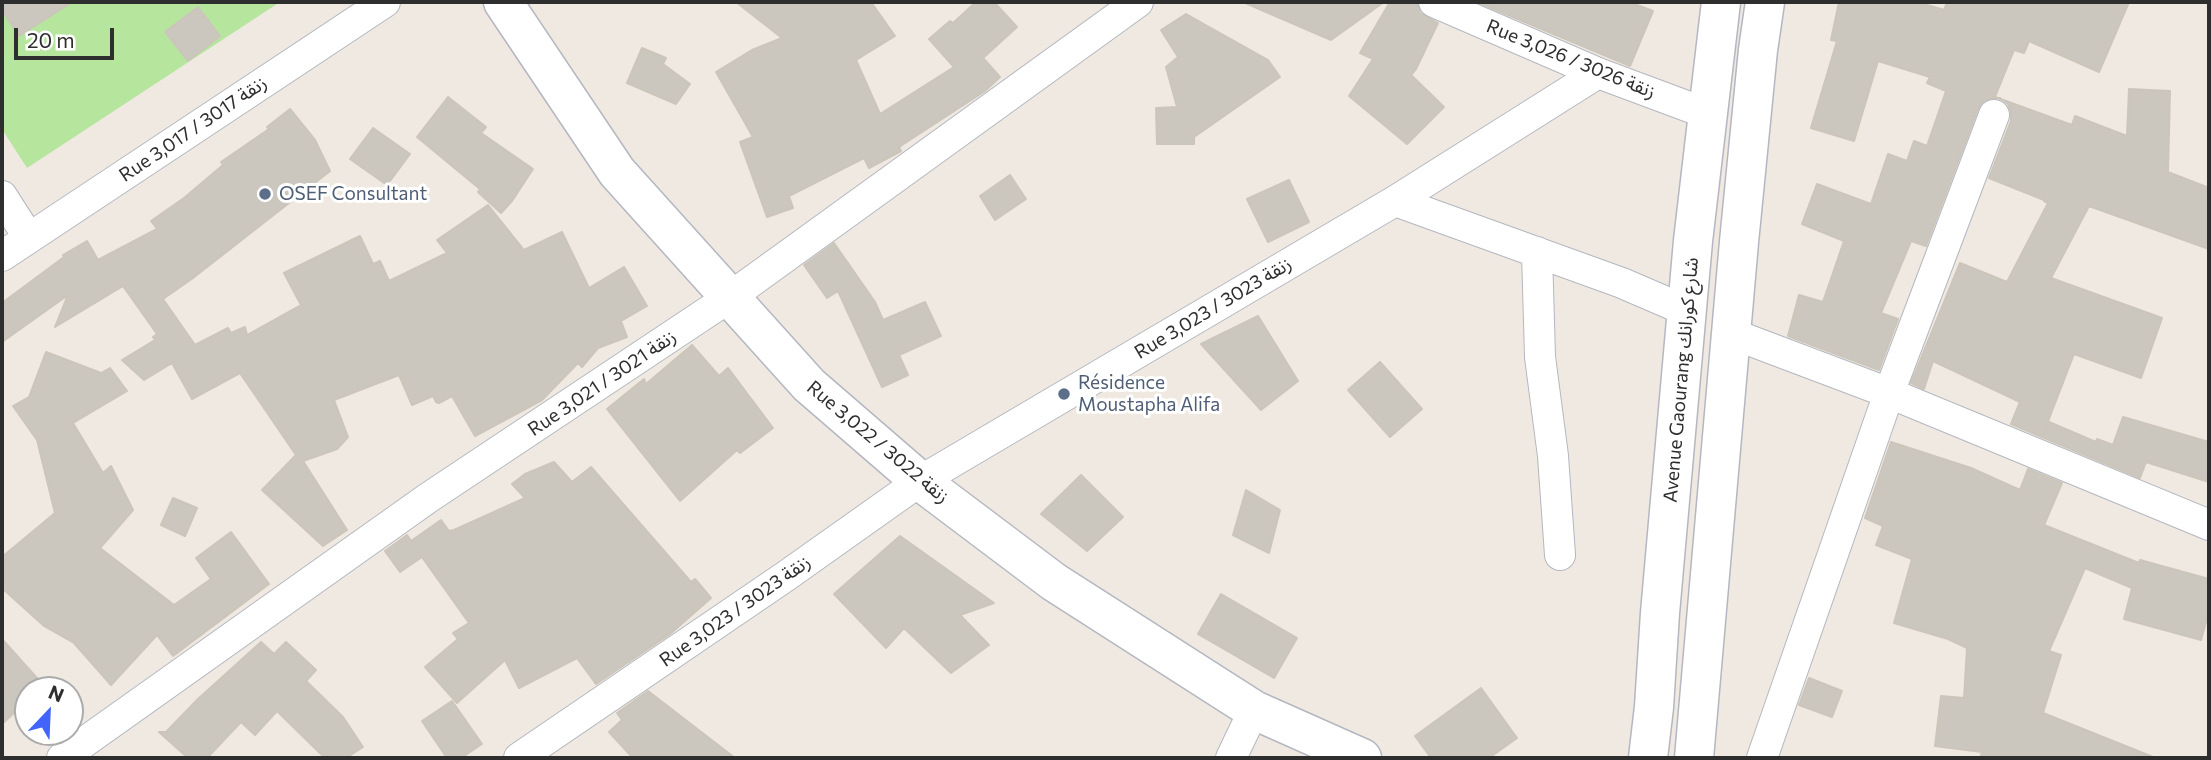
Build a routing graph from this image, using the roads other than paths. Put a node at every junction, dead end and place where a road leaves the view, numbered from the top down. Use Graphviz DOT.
graph roads {
  1 [pos="385,2"];
  2 [pos="503,2"];
  3 [pos="1138,2"];
  4 [pos="1434,2"];
  5 [pos="1721,2"];
  6 [pos="1765,2"];
  7 [pos="1598,73"];
  8 [pos="1708,114"];
  9 [pos="1994,115"];
  10 [pos="2,196"];
  11 [pos="1395,201"];
  12 [pos="29,238"];
  13 [pos="1537,252"];
  14 [pos="2,256"];
  15 [pos="730,298"];
  16 [pos="1687,311"];
  17 [pos="1730,333"];
  18 [pos="1889,393"];
  19 [pos="920,481"];
  20 [pos="2209,525"];
  21 [pos="1560,555"];
  22 [pos="1254,710"];
  23 [pos="62,758"];
  24 [pos="519,758"];
  25 [pos="1231,758"];
  26 [pos="1362,758"];
  27 [pos="1648,758"];
  28 [pos="1694,758"];
  29 [pos="1762,758"];
  1 -- 12 [label="street, Rue 3,017 / زنقة 3017"];
  2 -- 15 [label="main road, Rue 3,022 / زنقة 3022"];
  3 -- 15 [label="street, Rue 3,021 / زنقة 3021"];
  4 -- 7 [label="street, Rue 3,026 / زنقة 3026"];
  5 -- 8 [label="main road, Avenue Gaourang شارع كورانك"];
  6 -- 17 [label="main road"];
  7 -- 8 [label="street, Rue 3,026 / زنقة 3026"];
  7 -- 11 [label="street, Rue 3,023 / زنقة 3023"];
  8 -- 16 [label="main road, Avenue Gaourang شارع كورانك"];
  9 -- 18 [label="street"];
  10 -- 12 [label="street"];
  11 -- 13 [label="street"];
  11 -- 19 [label="street, Rue 3,023 / زنقة 3023"];
  12 -- 14 [label="street, Rue 3,017 / زنقة 3017"];
  13 -- 16 [label="street"];
  13 -- 21 [label="street"];
  15 -- 19 [label="main road, Rue 3,022 / زنقة 3022"];
  15 -- 23 [label="street, Rue 3,021 / زنقة 3021"];
  16 -- 27 [label="main road, Avenue Gaourang شارع كورانك"];
  17 -- 18 [label="street"];
  17 -- 28 [label="main road"];
  18 -- 20 [label="street"];
  18 -- 29 [label="street"];
  19 -- 22 [label="main road, Rue 3,022 / زنقة 3022"];
  19 -- 24 [label="street, Rue 3,023 / زنقة 3023"];
  22 -- 25 [label="street"];
  22 -- 26 [label="main road, Rue 3,022 / زنقة 3022"];
}
